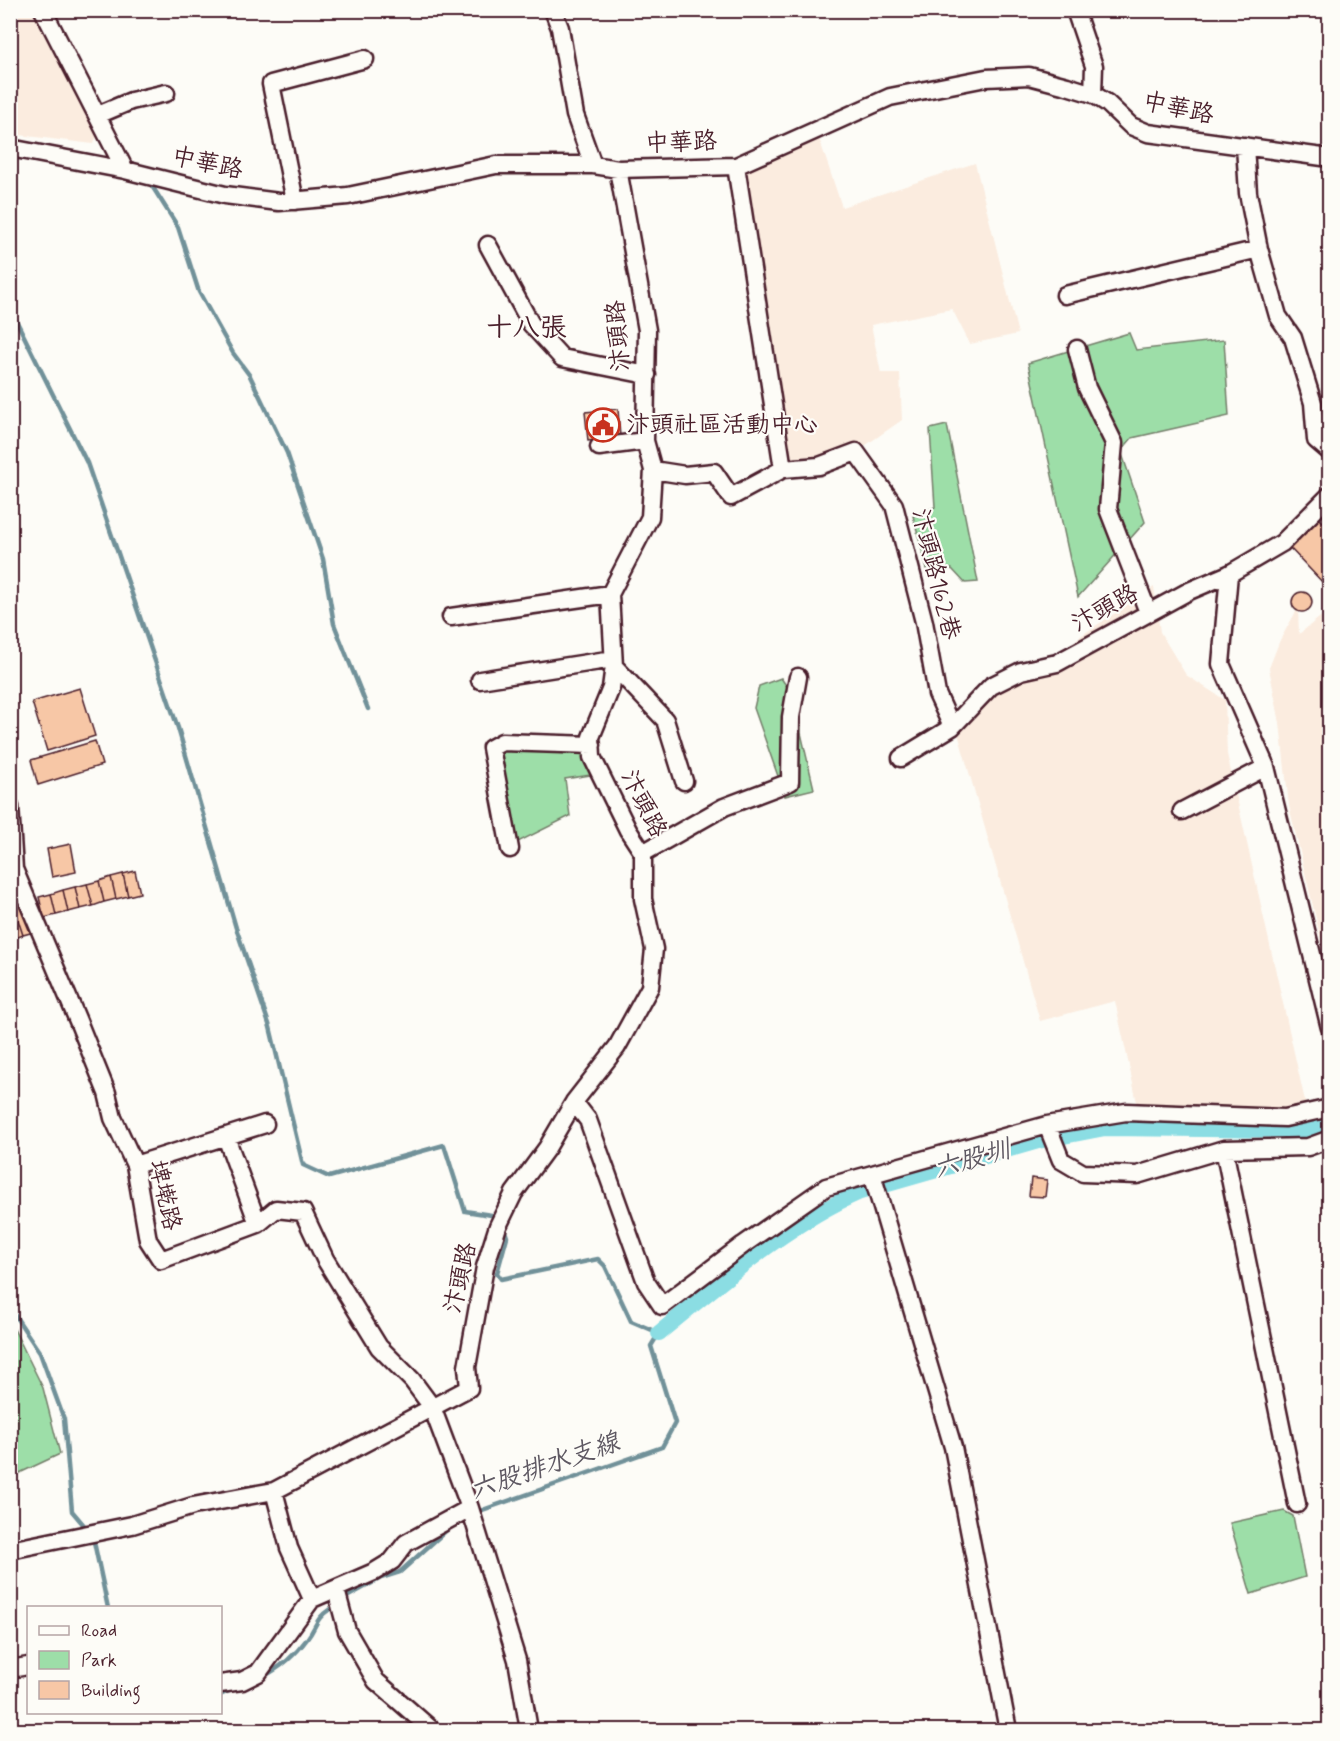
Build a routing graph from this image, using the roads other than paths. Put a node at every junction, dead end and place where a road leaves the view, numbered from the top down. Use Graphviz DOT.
graph roads {
  1 [pos="43,10"];
  2 [pos="553,10"];
  3 [pos="1076,10"];
  4 [pos="365,59"];
  5 [pos="166,93"];
  6 [pos="1093,94"];
  7 [pos="98,115"];
  8 [pos="1245,146"];
  9 [pos="10,148"];
  10 [pos="1329,158"];
  11 [pos="593,165"];
  12 [pos="736,166"];
  13 [pos="618,169"];
  14 [pos="125,170"];
  15 [pos="295,201"];
  16 [pos="488,245"];
  17 [pos="1259,249"];
  18 [pos="1065,295"];
  19 [pos="1077,349"];
  20 [pos="647,375"];
  21 [pos="645,441"];
  22 [pos="599,447"];
  23 [pos="1329,452"];
  24 [pos="783,469"];
  25 [pos="653,470"];
  26 [pos="1329,495"];
  27 [pos="1229,574"];
  28 [pos="610,594"];
  29 [pos="1148,612"];
  30 [pos="451,617"];
  31 [pos="614,663"];
  32 [pos="798,677"];
  33 [pos="480,680"];
  34 [pos="952,727"];
  35 [pos="592,745"];
  36 [pos="901,758"];
  37 [pos="1266,767"];
  38 [pos="684,781"];
  39 [pos="10,806"];
  40 [pos="1182,811"];
  41 [pos="510,849"];
  42 [pos="643,853"];
  43 [pos="1329,1028"];
  44 [pos="574,1102"];
  45 [pos="1329,1108"];
  46 [pos="265,1124"];
  47 [pos="1049,1129"];
  48 [pos="226,1137"];
  49 [pos="1329,1139"];
  50 [pos="1224,1149"];
  51 [pos="135,1165"];
  52 [pos="876,1184"];
  53 [pos="258,1224"];
  54 [pos="432,1407"];
  55 [pos="274,1491"];
  56 [pos="1297,1504"];
  57 [pos="470,1508"];
  58 [pos="10,1550"];
  59 [pos="336,1590"];
  60 [pos="312,1599"];
  61 [pos="27,1666"];
  62 [pos="10,1669"];
  63 [pos="222,1684"];
  64 [pos="432,1731"];
  65 [pos="529,1731"];
  66 [pos="1008,1731"];
  1 -- 7 [label="street"];
  2 -- 11 [label="street"];
  3 -- 6 [label="street"];
  4 -- 15 [label="street"];
  5 -- 7 [label="street"];
  6 -- 8 [label="street, 中華路"];
  6 -- 12 [label="street, 中華路"];
  7 -- 14 [label="street"];
  8 -- 10 [label="street, 中華路"];
  8 -- 17 [label="street"];
  9 -- 14 [label="street, 中華路"];
  11 -- 13 [label="street, 中華路"];
  11 -- 15 [label="street, 中華路"];
  12 -- 13 [label="street, 中華路"];
  12 -- 24 [label="street"];
  13 -- 20 [label="street, 汴頭路"];
  14 -- 15 [label="street, 中華路"];
  16 -- 20 [label="street"];
  17 -- 18 [label="street"];
  17 -- 23 [label="street"];
  19 -- 29 [label="street"];
  20 -- 21 [label="street, 汴頭路"];
  21 -- 22 [label="street"];
  21 -- 25 [label="street, 汴頭路"];
  24 -- 25 [label="street, 汴頭路162巷"];
  24 -- 34 [label="street, 汴頭路162巷"];
  25 -- 28 [label="street, 汴頭路"];
  26 -- 27 [label="street, 汴頭路"];
  27 -- 29 [label="street, 汴頭路"];
  27 -- 37 [label="street"];
  28 -- 30 [label="street"];
  28 -- 31 [label="street, 汴頭路"];
  29 -- 34 [label="street, 汴頭路"];
  31 -- 33 [label="street"];
  31 -- 35 [label="street, 汴頭路"];
  31 -- 38 [label="street"];
  32 -- 42 [label="street"];
  34 -- 36 [label="street, 汴頭路"];
  35 -- 41 [label="street"];
  35 -- 42 [label="street, 汴頭路"];
  37 -- 40 [label="street"];
  37 -- 43 [label="street"];
  39 -- 51 [label="street, 埤墘路"];
  42 -- 44 [label="street, 汴頭路"];
  44 -- 52 [label="street"];
  44 -- 54 [label="street, 汴頭路"];
  45 -- 47 [label="street"];
  46 -- 48 [label="street"];
  47 -- 50 [label="street"];
  47 -- 52 [label="street"];
  48 -- 51 [label="street"];
  48 -- 53 [label="street"];
  49 -- 50 [label="street"];
  50 -- 56 [label="street"];
  51 -- 53 [label="street, 埤墘路"];
  52 -- 66 [label="street"];
  53 -- 54 [label="street, 埤墘路"];
  54 -- 55 [label="street"];
  54 -- 57 [label="street, 埤墘路"];
  55 -- 58 [label="street"];
  55 -- 60 [label="street"];
  57 -- 59 [label="street"];
  57 -- 65 [label="street, 埤墘路"];
  59 -- 60 [label="street"];
  59 -- 64 [label="street"];
  60 -- 63 [label="street"];
  61 -- 62 [label="street"];
}
